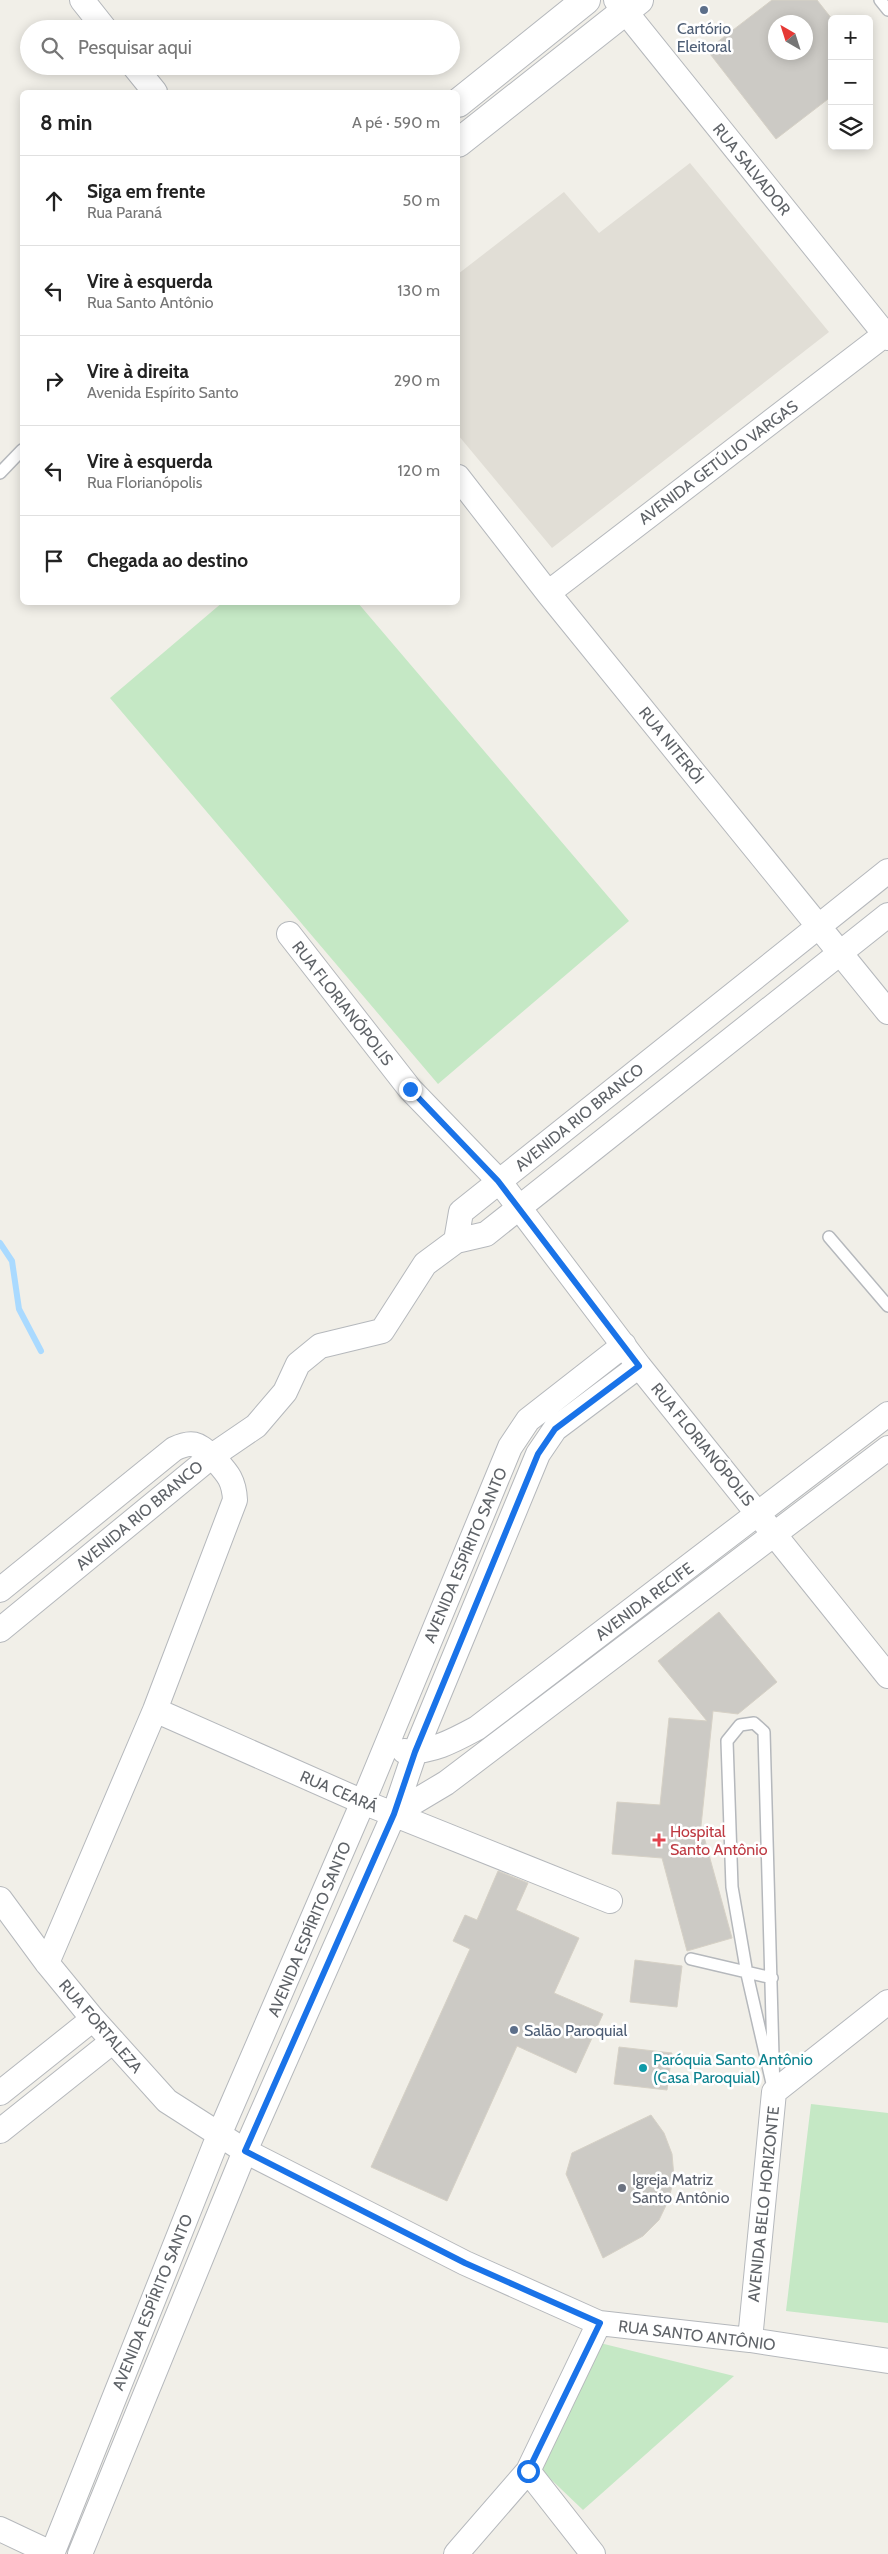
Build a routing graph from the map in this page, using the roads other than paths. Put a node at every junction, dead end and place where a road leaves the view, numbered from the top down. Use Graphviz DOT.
graph roads {
  1 [pos="82,0"];
  2 [pos="586,0"];
  3 [pos="880,0"];
  4 [pos="627,4"];
  5 [pos="888,10"];
  6 [pos="98,20"];
  7 [pos="141,75"];
  8 [pos="479,85"];
  9 [pos="153,90"];
  10 [pos="460,101"];
  11 [pos="499,110"];
  12 [pos="460,141"];
  13 [pos="887,334"];
  14 [pos="20,452"];
  15 [pos="0,473"];
  16 [pos="460,480"];
  17 [pos="548,593"];
  18 [pos="888,871"];
  19 [pos="888,915"];
  20 [pos="819,925"];
  21 [pos="289,934"];
  22 [pos="840,952"];
  23 [pos="888,1012"];
  24 [pos="666,1047"];
  25 [pos="688,1074"];
  26 [pos="590,1108"];
  27 [pos="612,1134"];
  28 [pos="498,1181"];
  29 [pos="519,1208"];
  30 [pos="830,1237"];
  31 [pos="456,1241"];
  32 [pos="888,1306"];
  33 [pos="624,1346"];
  34 [pos="639,1366"];
  35 [pos="888,1414"];
  36 [pos="856,1438"];
  37 [pos="880,1454"];
  38 [pos="212,1456"];
  39 [pos="759,1513"];
  40 [pos="776,1534"];
  41 [pos="35,1562"];
  42 [pos="54,1585"];
  43 [pos="0,1590"];
  44 [pos="642,1602"];
  45 [pos="656,1624"];
  46 [pos="0,1630"];
  47 [pos="888,1676"];
  48 [pos="154,1710"];
  49 [pos="384,1749"];
  50 [pos="415,1752"];
  51 [pos="363,1802"];
  52 [pos="394,1814"];
  53 [pos="0,1899"];
  54 [pos="610,1901"];
  55 [pos="300,1948"];
  56 [pos="691,1959"];
  57 [pos="329,1960"];
  58 [pos="47,1963"];
  59 [pos="746,1974"];
  60 [pos="772,1978"];
  61 [pos="888,2002"];
  62 [pos="93,2019"];
  63 [pos="113,2041"];
  64 [pos="774,2092"];
  65 [pos="0,2093"];
  66 [pos="0,2131"];
  67 [pos="219,2135"];
  68 [pos="245,2151"];
  69 [pos="600,2323"];
  70 [pos="750,2340"];
  71 [pos="135,2346"];
  72 [pos="160,2358"];
  73 [pos="888,2362"];
  74 [pos="528,2471"];
  75 [pos="0,2529"];
  76 [pos="52,2554"];
  77 [pos="80,2554"];
  78 [pos="456,2554"];
  79 [pos="593,2554"];
  1 -- 6 [label="street"];
  2 -- 8 [label="street"];
  3 -- 5 [label="lane"];
  4 -- 11 [label="street"];
  4 -- 13 [label="street, RUA SALVADOR"];
  7 -- 9 [label="street"];
  8 -- 10 [label="street"];
  8 -- 11 [label="street"];
  11 -- 12 [label="street"];
  13 -- 17 [label="street, AVENIDA GETÚLIO VARGAS"];
  14 -- 15 [label="lane"];
  16 -- 17 [label="street, RUA NITERÓI"];
  17 -- 20 [label="street, RUA NITERÓI"];
  18 -- 20 [label="street, AVENIDA RIO BRANCO"];
  19 -- 22 [label="street, AVENIDA RIO BRANCO"];
  20 -- 22 [label="street, RUA NITERÓI"];
  20 -- 24 [label="street, AVENIDA RIO BRANCO"];
  21 -- 28 [label="street, RUA FLORIANÓPOLIS"];
  22 -- 23 [label="street, RUA NITERÓI"];
  22 -- 25 [label="street, AVENIDA RIO BRANCO"];
  24 -- 25 [label="street"];
  24 -- 26 [label="street, AVENIDA RIO BRANCO"];
  25 -- 27 [label="street, AVENIDA RIO BRANCO"];
  26 -- 27 [label="street"];
  26 -- 28 [label="street, AVENIDA RIO BRANCO"];
  27 -- 29 [label="street, AVENIDA RIO BRANCO"];
  28 -- 29 [label="street, RUA FLORIANÓPOLIS"];
  28 -- 31 [label="street, AVENIDA RIO BRANCO"];
  29 -- 31 [label="street, AVENIDA RIO BRANCO"];
  29 -- 33 [label="street, RUA FLORIANÓPOLIS"];
  30 -- 32 [label="lane"];
  31 -- 38 [label="street"];
  33 -- 34 [label="street, RUA FLORIANÓPOLIS"];
  33 -- 49 [label="street, AVENIDA ESPÍRITO SANTO"];
  34 -- 39 [label="street, RUA FLORIANÓPOLIS"];
  34 -- 50 [label="street, AVENIDA ESPÍRITO SANTO"];
  35 -- 36 [label="street, AVENIDA RECIFE"];
  36 -- 37 [label="street"];
  36 -- 39 [label="street, AVENIDA RECIFE"];
  37 -- 40 [label="street, AVENIDA RECIFE"];
  38 -- 41 [label="street, AVENIDA RIO BRANCO"];
  38 -- 42 [label="street, AVENIDA RIO BRANCO"];
  38 -- 48 [label="street"];
  39 -- 40 [label="street, RUA FLORIANÓPOLIS"];
  39 -- 44 [label="street, AVENIDA RECIFE"];
  40 -- 45 [label="street, AVENIDA RECIFE"];
  40 -- 47 [label="street, RUA FLORIANÓPOLIS"];
  41 -- 42 [label="street"];
  41 -- 43 [label="street, AVENIDA RIO BRANCO"];
  42 -- 46 [label="street, AVENIDA RIO BRANCO"];
  44 -- 45 [label="street"];
  44 -- 50 [label="street, AVENIDA RECIFE"];
  45 -- 52 [label="street, AVENIDA RECIFE"];
  48 -- 51 [label="street, RUA CEARÁ"];
  48 -- 58 [label="street"];
  49 -- 50 [label="street, AVENIDA RECIFE"];
  49 -- 51 [label="street, AVENIDA ESPÍRITO SANTO"];
  50 -- 52 [label="street, AVENIDA ESPÍRITO SANTO"];
  51 -- 52 [label="street, RUA CEARÁ"];
  51 -- 55 [label="street, AVENIDA ESPÍRITO SANTO"];
  52 -- 54 [label="street, RUA CEARÁ"];
  52 -- 57 [label="street, AVENIDA ESPÍRITO SANTO"];
  53 -- 58 [label="street, RUA FORTALEZA"];
  55 -- 57 [label="street"];
  55 -- 67 [label="street, AVENIDA ESPÍRITO SANTO"];
  56 -- 59 [label="lane"];
  57 -- 68 [label="street, AVENIDA ESPÍRITO SANTO"];
  58 -- 62 [label="street, RUA FORTALEZA"];
  59 -- 60 [label="lane"];
  59 -- 60 [label="lane"];
  59 -- 64 [label="lane"];
  60 -- 64 [label="lane"];
  61 -- 64 [label="street, AVENIDA BELO HORIZONTE"];
  62 -- 63 [label="street, RUA FORTALEZA"];
  62 -- 65 [label="street"];
  63 -- 66 [label="street"];
  63 -- 67 [label="street, RUA FORTALEZA"];
  64 -- 70 [label="street, AVENIDA BELO HORIZONTE"];
  67 -- 68 [label="street, RUA SANTO ANTÔNIO"];
  67 -- 71 [label="street, AVENIDA ESPÍRITO SANTO"];
  68 -- 69 [label="street, RUA SANTO ANTÔNIO"];
  68 -- 72 [label="street, AVENIDA ESPÍRITO SANTO"];
  69 -- 70 [label="street, RUA SANTO ANTÔNIO"];
  69 -- 74 [label="street"];
  70 -- 73 [label="street, RUA SANTO ANTÔNIO"];
  71 -- 72 [label="street"];
  71 -- 76 [label="street, AVENIDA ESPÍRITO SANTO"];
  72 -- 77 [label="street, AVENIDA ESPÍRITO SANTO"];
  74 -- 78 [label="street"];
  74 -- 79 [label="street"];
  75 -- 76 [label="street"];
}
